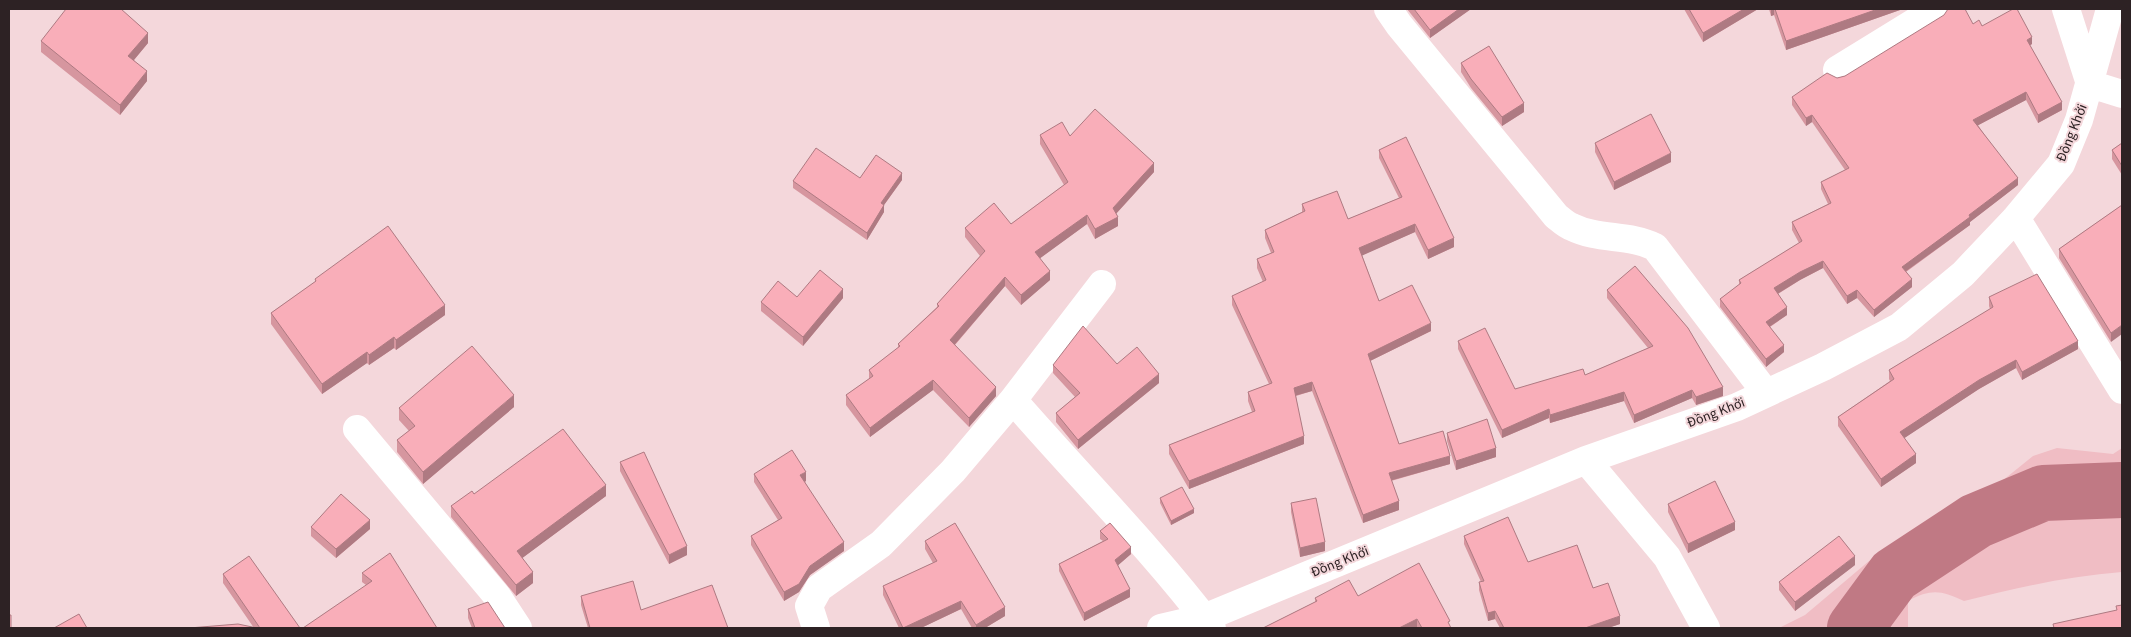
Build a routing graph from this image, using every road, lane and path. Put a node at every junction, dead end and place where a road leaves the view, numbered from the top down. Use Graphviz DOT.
graph roads {
  1 [pos="1388,9"];
  2 [pos="1936,9"];
  3 [pos="2066,9"];
  4 [pos="2110,9"];
  5 [pos="1837,70"];
  6 [pos="2090,84"];
  7 [pos="2122,94"];
  8 [pos="2016,218"];
  9 [pos="1102,284"];
  10 [pos="2122,390"];
  11 [pos="1766,393"];
  12 [pos="1013,400"];
  13 [pos="357,428"];
  14 [pos="1586,460"];
  15 [pos="1208,623"];
  16 [pos="518,628"];
  17 [pos="816,628"];
  18 [pos="1161,628"];
  19 [pos="1706,628"];
  1 -- 11 [label="street"];
  2 -- 5 [label="street"];
  3 -- 6 [label="street"];
  4 -- 6 [label="street, Đồng Khởi"];
  6 -- 7 [label="street"];
  6 -- 8 [label="street, Đồng Khởi"];
  8 -- 10 [label="street"];
  8 -- 11 [label="street, Đồng Khởi"];
  9 -- 12 [label="street"];
  11 -- 14 [label="street, Đồng Khởi"];
  12 -- 15 [label="street"];
  12 -- 17 [label="street"];
  13 -- 16 [label="street"];
  14 -- 15 [label="street, Đồng Khởi"];
  14 -- 19 [label="street"];
  15 -- 18 [label="street, Đồng Khởi"];
}
